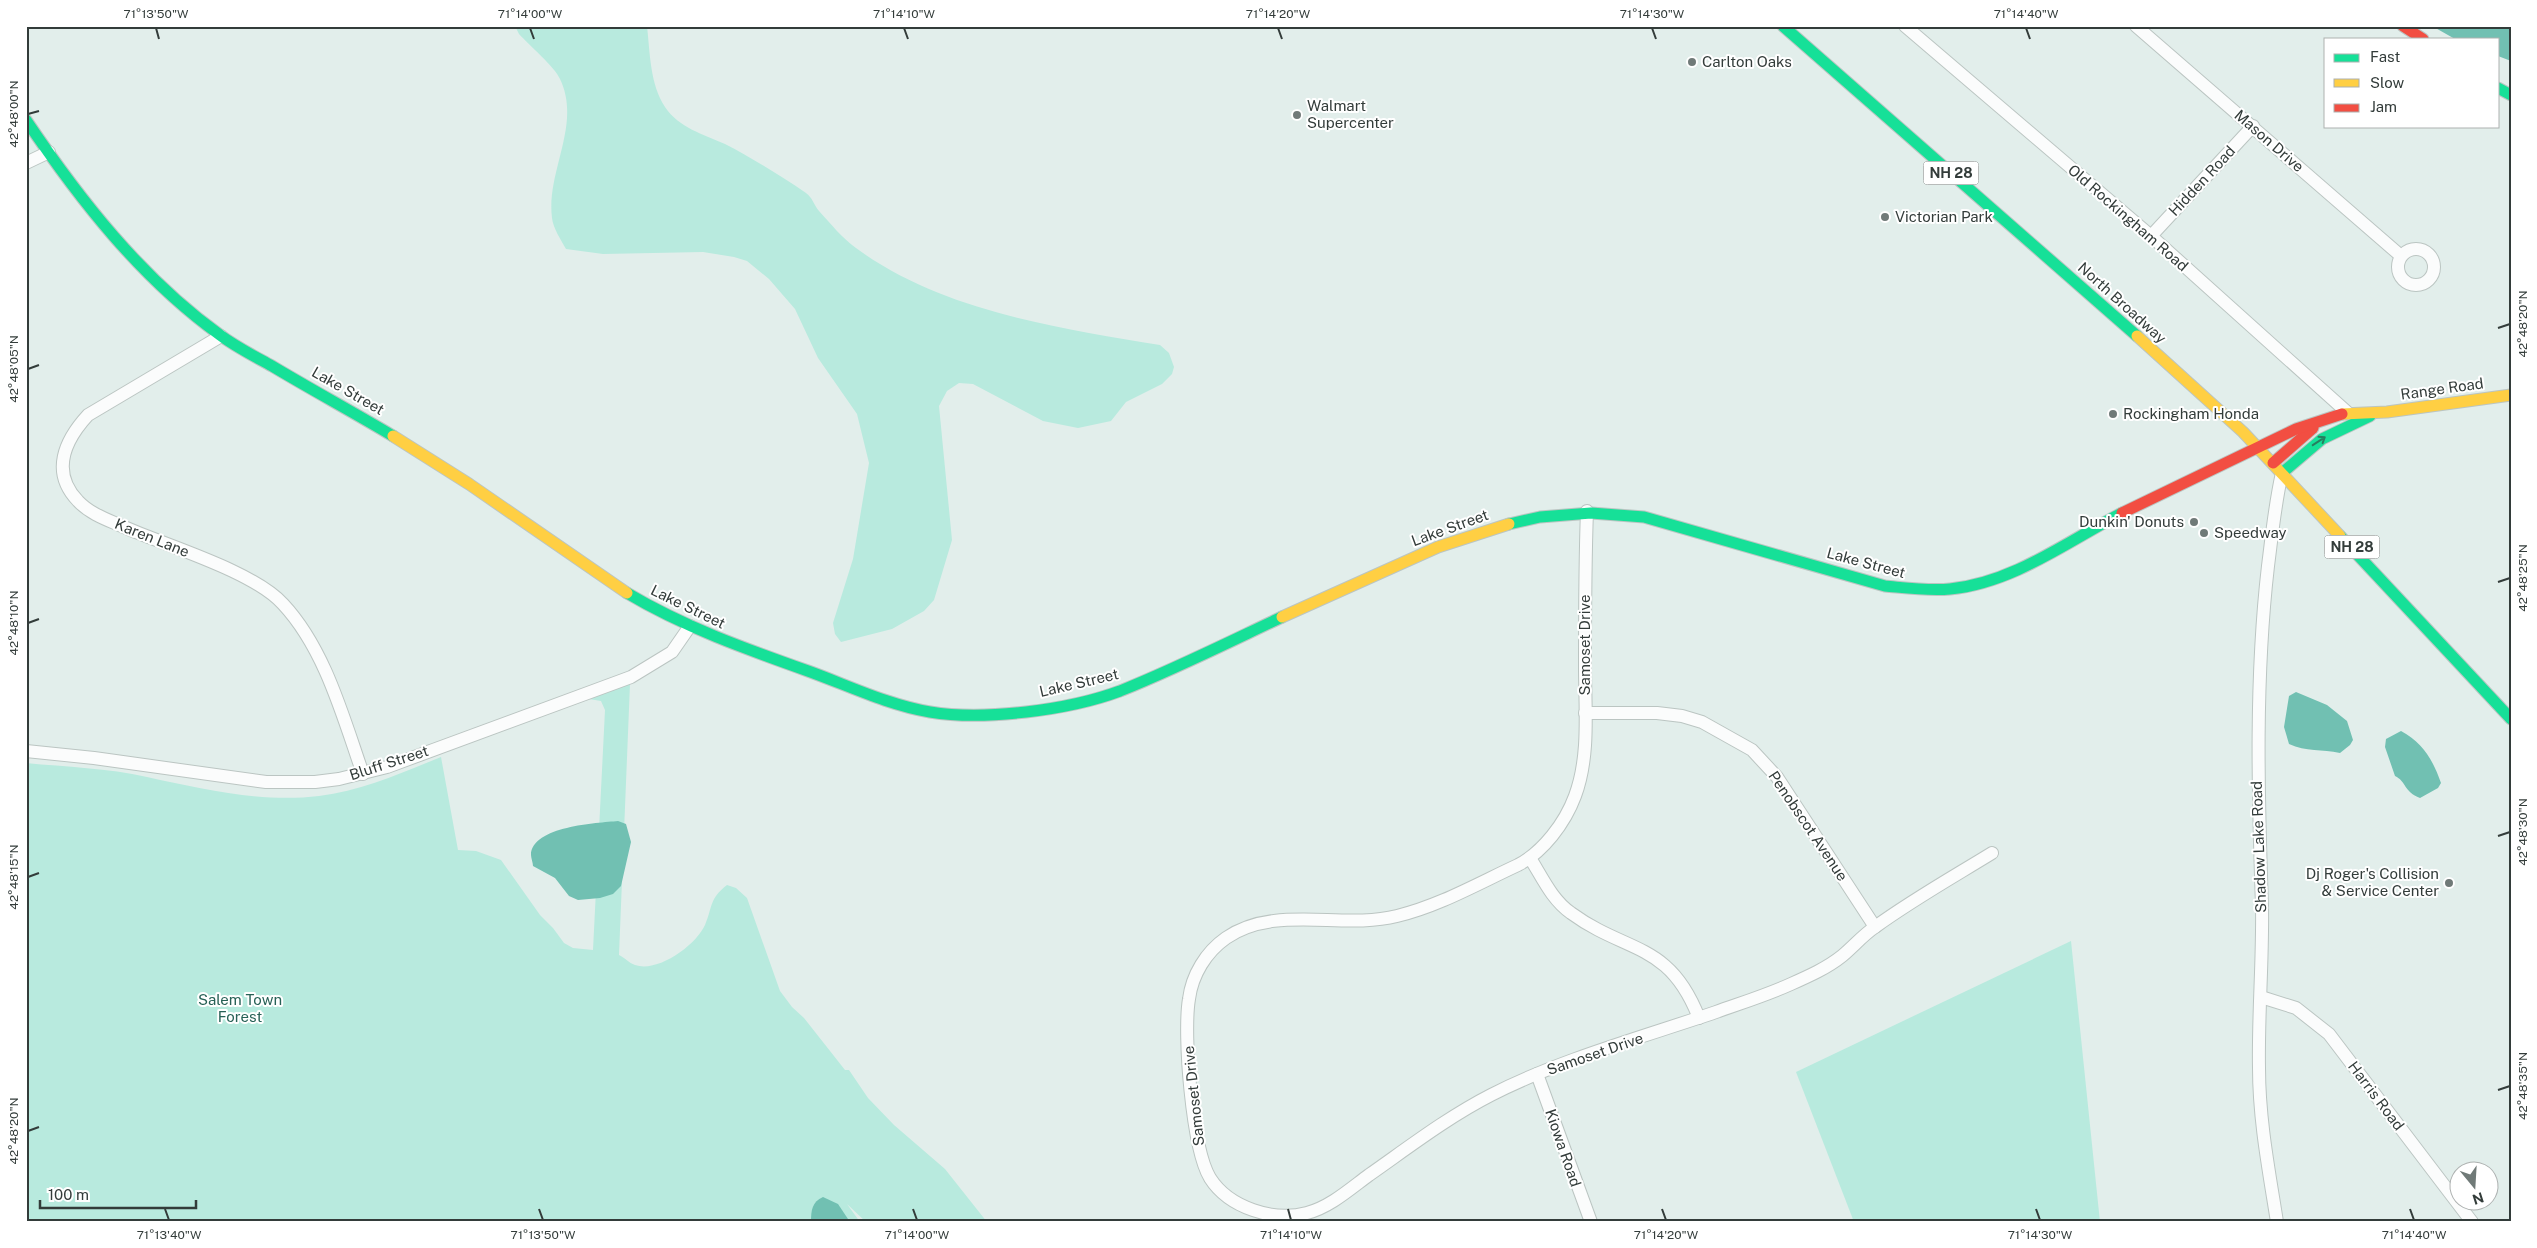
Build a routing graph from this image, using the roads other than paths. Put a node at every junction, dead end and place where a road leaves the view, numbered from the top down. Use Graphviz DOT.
graph roads {
  1 [pos="1783,26"];
  2 [pos="1905,26"];
  3 [pos="2136,26"];
  4 [pos="2403,26"];
  5 [pos="2421,38"];
  6 [pos="26,120"];
  7 [pos="2253,126"];
  8 [pos="49,152"];
  9 [pos="26,163"];
  10 [pos="2152,236"];
  11 [pos="2401,256"];
  12 [pos="221,336"];
  13 [pos="2511,395"];
  14 [pos="2348,413"];
  15 [pos="2378,413"];
  16 [pos="2327,417"];
  17 [pos="2258,448"];
  18 [pos="2273,463"];
  19 [pos="2282,473"];
  20 [pos="1586,511"];
  21 [pos="690,626"];
  22 [pos="1586,713"];
  23 [pos="2511,719"];
  24 [pos="26,751"];
  25 [pos="363,774"];
  26 [pos="1992,853"];
  27 [pos="1530,858"];
  28 [pos="1875,927"];
  29 [pos="2261,997"];
  30 [pos="1699,1018"];
  31 [pos="1537,1074"];
  32 [pos="1591,1222"];
  33 [pos="2277,1222"];
  34 [pos="2472,1222"];
  1 -- 17 [label="street, North Broadway / NH 28"];
  2 -- 10 [label="street, Old Rockingham Road"];
  3 -- 7 [label="street, Mason Drive"];
  4 -- 5 [label="street"];
  6 -- 8 [label="street, Lake Street"];
  7 -- 10 [label="street, Hidden Road"];
  7 -- 11 [label="street, Mason Drive"];
  8 -- 9 [label="street"];
  8 -- 12 [label="street, Lake Street"];
  10 -- 14 [label="street, Old Rockingham Road"];
  12 -- 21 [label="street, Lake Street"];
  12 -- 25 [label="street, Karen Lane"];
  13 -- 15 [label="street, Range Road"];
  14 -- 15 [label="street, Range Road"];
  14 -- 16 [label="street, Range Road"];
  19 -- 15 [label="street, Range Road, one-way"];
  16 -- 17 [label="street, Range Road"];
  16 -- 18 [label="street, Range Road"];
  17 -- 18 [label="street, North Broadway / NH 28"];
  17 -- 20 [label="street, Lake Street"];
  18 -- 19 [label="street, North Broadway / NH 28"];
  19 -- 23 [label="street, North Broadway / NH 28"];
  19 -- 29 [label="street, Shadow Lake Road"];
  20 -- 21 [label="street, Lake Street"];
  20 -- 22 [label="street, Samoset Drive"];
  21 -- 25 [label="street, Bluff Street"];
  22 -- 27 [label="street, Samoset Drive"];
  22 -- 28 [label="street, Penobscot Avenue"];
  24 -- 25 [label="street, Bluff Street"];
  26 -- 28 [label="street, Samoset Drive"];
  27 -- 30 [label="street"];
  27 -- 31 [label="street, Samoset Drive"];
  28 -- 30 [label="street, Samoset Drive"];
  29 -- 33 [label="street, Shadow Lake Road"];
  29 -- 34 [label="street, Harris Road"];
  30 -- 31 [label="street, Samoset Drive"];
  31 -- 32 [label="street, Kiowa Road"];
}
